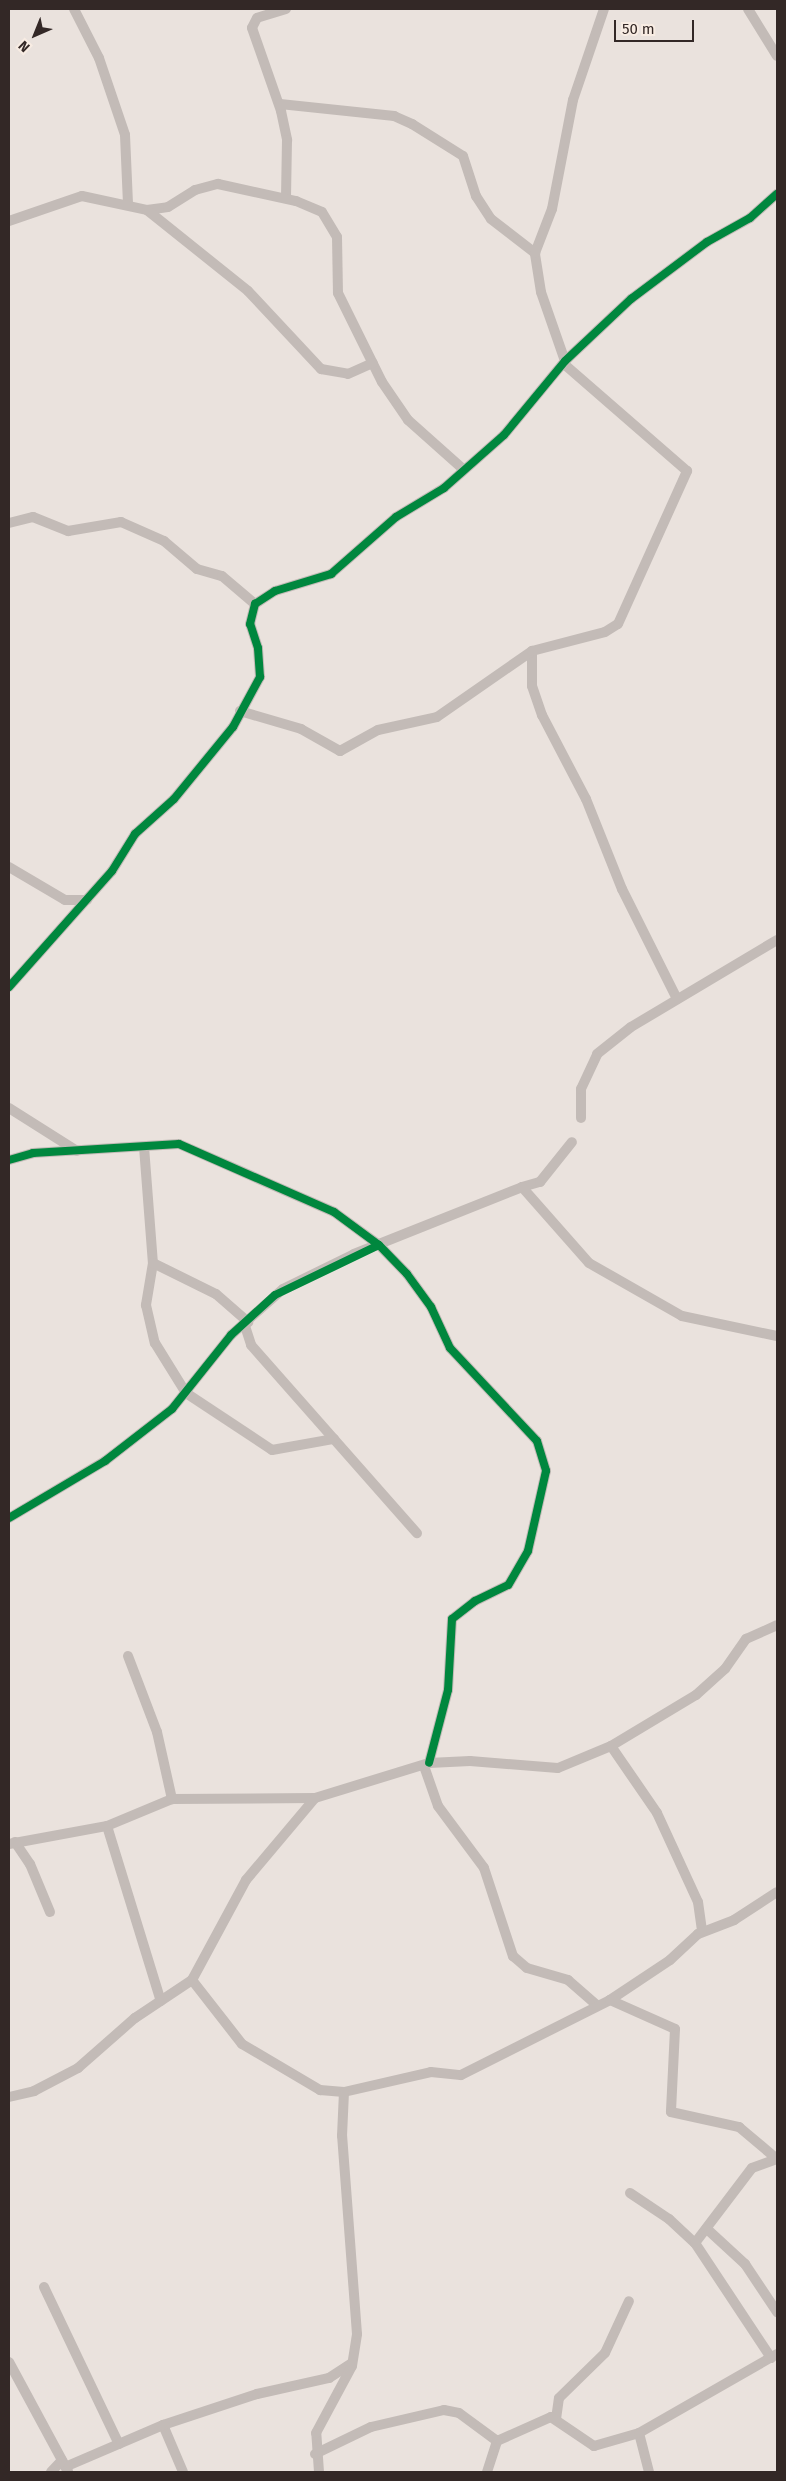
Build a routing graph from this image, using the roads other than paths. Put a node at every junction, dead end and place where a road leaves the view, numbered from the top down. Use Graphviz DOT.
graph roads {
  1 [pos="74,9"];
  2 [pos="286,9"];
  3 [pos="604,9"];
  4 [pos="748,9"];
  5 [pos="777,56"];
  6 [pos="280,104"];
  7 [pos="777,194"];
  8 [pos="286,198"];
  9 [pos="128,203"];
  10 [pos="147,210"];
  11 [pos="9,222"];
  12 [pos="535,253"];
  13 [pos="564,362"];
  14 [pos="373,363"];
  15 [pos="463,469"];
  16 [pos="9,523"];
  17 [pos="254,604"];
  18 [pos="532,652"];
  19 [pos="240,711"];
  20 [pos="9,867"];
  21 [pos="87,900"];
  22 [pos="777,940"];
  23 [pos="9,987"];
  24 [pos="677,999"];
  25 [pos="9,1108"];
  26 [pos="581,1118"];
  27 [pos="572,1142"];
  28 [pos="144,1147"];
  29 [pos="77,1151"];
  30 [pos="9,1160"];
  31 [pos="522,1188"];
  32 [pos="379,1245"];
  33 [pos="153,1263"];
  34 [pos="246,1324"];
  35 [pos="777,1336"];
  36 [pos="186,1393"];
  37 [pos="334,1439"];
  38 [pos="9,1518"];
  39 [pos="417,1533"];
  40 [pos="777,1625"];
  41 [pos="128,1656"];
  42 [pos="611,1746"];
  43 [pos="427,1764"];
  44 [pos="315,1798"];
  45 [pos="172,1799"];
  46 [pos="107,1826"];
  47 [pos="12,1843"];
  48 [pos="777,1892"];
  49 [pos="50,1912"];
  50 [pos="702,1931"];
  51 [pos="192,1980"];
  52 [pos="610,2000"];
  53 [pos="161,2001"];
  54 [pos="597,2006"];
  55 [pos="344,2092"];
  56 [pos="9,2097"];
  57 [pos="777,2159"];
  58 [pos="630,2193"];
  59 [pos="707,2229"];
  60 [pos="694,2243"];
  61 [pos="44,2287"];
  62 [pos="629,2301"];
  63 [pos="777,2312"];
  64 [pos="774,2356"];
  65 [pos="9,2362"];
  66 [pos="352,2362"];
  67 [pos="556,2419"];
  68 [pos="163,2425"];
  69 [pos="639,2433"];
  70 [pos="497,2440"];
  71 [pos="118,2444"];
  72 [pos="315,2454"];
  73 [pos="65,2466"];
  74 [pos="51,2472"];
  75 [pos="183,2472"];
  76 [pos="318,2472"];
  77 [pos="487,2472"];
  78 [pos="649,2472"];
  1 -- 9 [label="street"];
  2 -- 6 [label="street"];
  3 -- 12 [label="street"];
  4 -- 5 [label="street"];
  6 -- 8 [label="street"];
  6 -- 12 [label="street"];
  7 -- 13 [label="street"];
  8 -- 10 [label="street"];
  8 -- 14 [label="street"];
  9 -- 10 [label="street"];
  9 -- 11 [label="street"];
  10 -- 14 [label="street"];
  12 -- 13 [label="street"];
  13 -- 15 [label="street"];
  13 -- 18 [label="street"];
  14 -- 15 [label="street"];
  15 -- 17 [label="street"];
  16 -- 17 [label="street"];
  17 -- 19 [label="street"];
  18 -- 19 [label="street"];
  18 -- 24 [label="street"];
  19 -- 21 [label="street"];
  20 -- 21 [label="street"];
  21 -- 23 [label="street"];
  22 -- 24 [label="street"];
  24 -- 26 [label="street"];
  25 -- 29 [label="street"];
  27 -- 31 [label="street"];
  28 -- 29 [label="street"];
  28 -- 32 [label="street"];
  28 -- 33 [label="street"];
  29 -- 30 [label="street"];
  31 -- 32 [label="street"];
  31 -- 35 [label="street"];
  32 -- 34 [label="street"];
  32 -- 43 [label="street"];
  33 -- 34 [label="street"];
  33 -- 36 [label="street"];
  34 -- 36 [label="street"];
  34 -- 37 [label="street"];
  36 -- 37 [label="street"];
  36 -- 38 [label="street"];
  37 -- 39 [label="street"];
  40 -- 42 [label="street"];
  41 -- 45 [label="street"];
  42 -- 43 [label="street"];
  42 -- 50 [label="street"];
  43 -- 44 [label="street"];
  43 -- 54 [label="street"];
  44 -- 45 [label="street"];
  44 -- 51 [label="street"];
  45 -- 46 [label="street"];
  46 -- 47 [label="street"];
  46 -- 53 [label="street"];
  47 -- 49 [label="street"];
  48 -- 50 [label="street"];
  50 -- 52 [label="street"];
  51 -- 53 [label="street"];
  51 -- 55 [label="street"];
  52 -- 54 [label="street"];
  52 -- 57 [label="street"];
  53 -- 56 [label="street"];
  54 -- 55 [label="street"];
  55 -- 66 [label="street"];
  57 -- 59 [label="street"];
  58 -- 60 [label="street"];
  59 -- 60 [label="street"];
  59 -- 63 [label="street"];
  60 -- 64 [label="street"];
  61 -- 71 [label="street"];
  62 -- 67 [label="street"];
  64 -- 69 [label="street"];
  65 -- 73 [label="street"];
  66 -- 68 [label="street"];
  66 -- 72 [label="street"];
  67 -- 69 [label="street"];
  67 -- 70 [label="street"];
  68 -- 71 [label="street"];
  68 -- 75 [label="street"];
  69 -- 78 [label="street"];
  70 -- 72 [label="street"];
  70 -- 77 [label="street"];
  71 -- 73 [label="street"];
  72 -- 76 [label="street"];
  73 -- 74 [label="street"];
}
